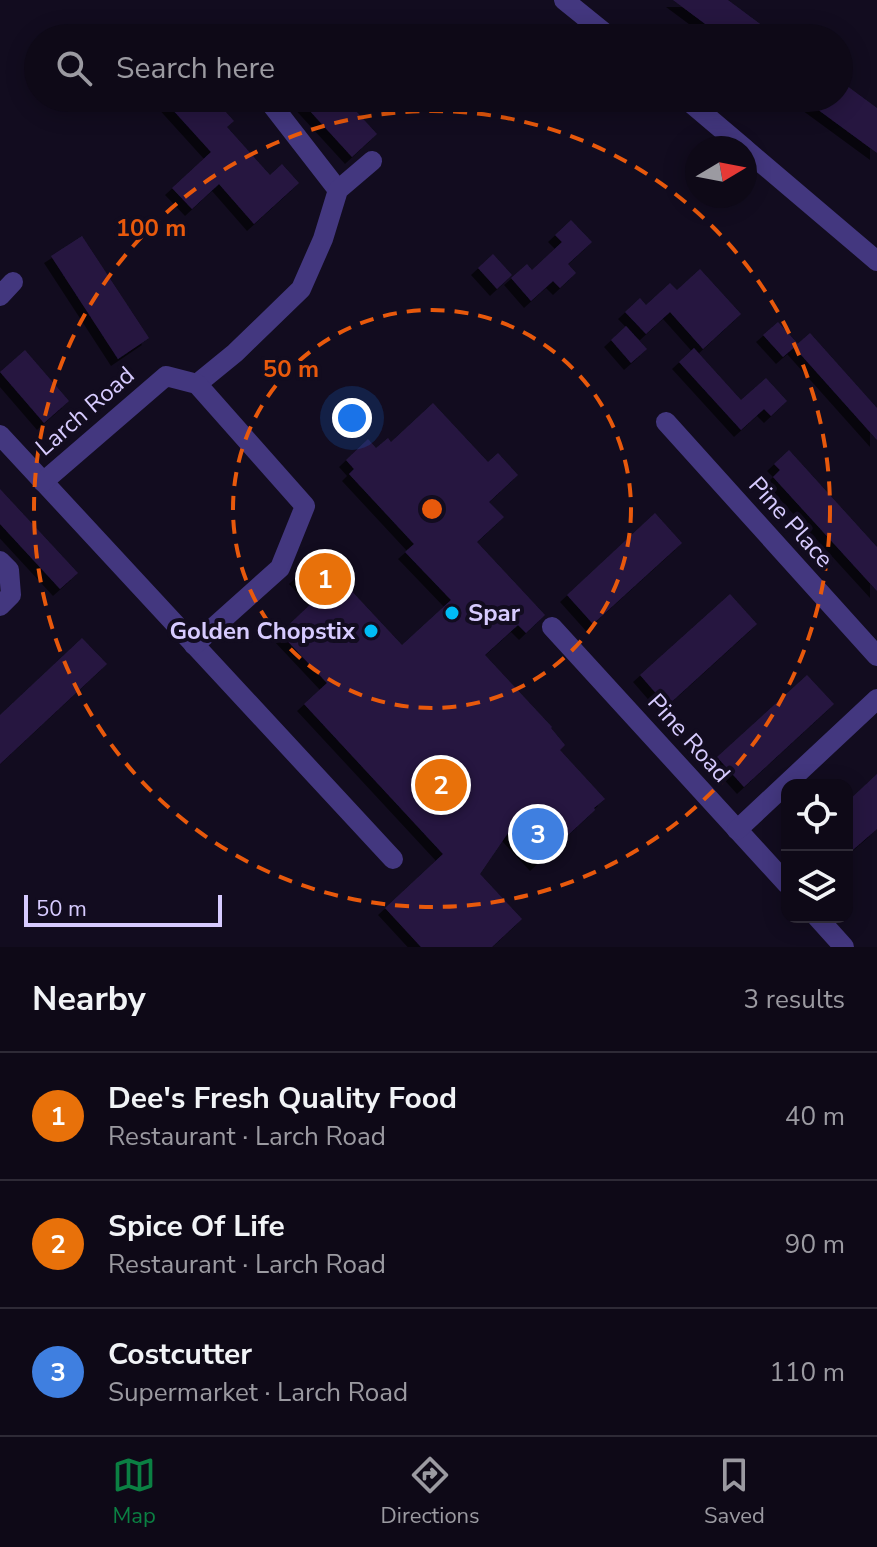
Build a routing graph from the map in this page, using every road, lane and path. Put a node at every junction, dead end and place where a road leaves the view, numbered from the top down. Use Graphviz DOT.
graph roads {
  1 [pos="564,0"];
  2 [pos="594,24"];
  3 [pos="278,112"];
  4 [pos="702,112"];
  5 [pos="730,136"];
  6 [pos="757,159"];
  7 [pos="372,161"];
  8 [pos="338,190"];
  9 [pos="877,261"];
  10 [pos="197,384"];
  11 [pos="666,422"];
  12 [pos="0,435"];
  13 [pos="43,482"];
  14 [pos="0,561"];
  15 [pos="0,606"];
  16 [pos="552,627"];
  17 [pos="194,645"];
  18 [pos="877,656"];
  19 [pos="877,699"];
  20 [pos="737,830"];
  21 [pos="393,859"];
  22 [pos="781,878"];
  23 [pos="822,923"];
  24 [pos="844,947"];
  1 -- 2 [label="street"];
  3 -- 8 [label="street"];
  4 -- 5 [label="street"];
  6 -- 9 [label="street"];
  7 -- 8 [label="street"];
  8 -- 10 [label="street"];
  10 -- 13 [label="street, Larch Road"];
  10 -- 17 [label="street"];
  11 -- 18 [label="street, Pine Place"];
  12 -- 13 [label="street, Larch Road"];
  13 -- 17 [label="street, Larch Road"];
  14 -- 15 [label="street"];
  16 -- 20 [label="street, Pine Road"];
  17 -- 21 [label="street, Larch Road"];
  19 -- 20 [label="street"];
  20 -- 22 [label="street, Pine Road"];
  23 -- 24 [label="street"];
}
